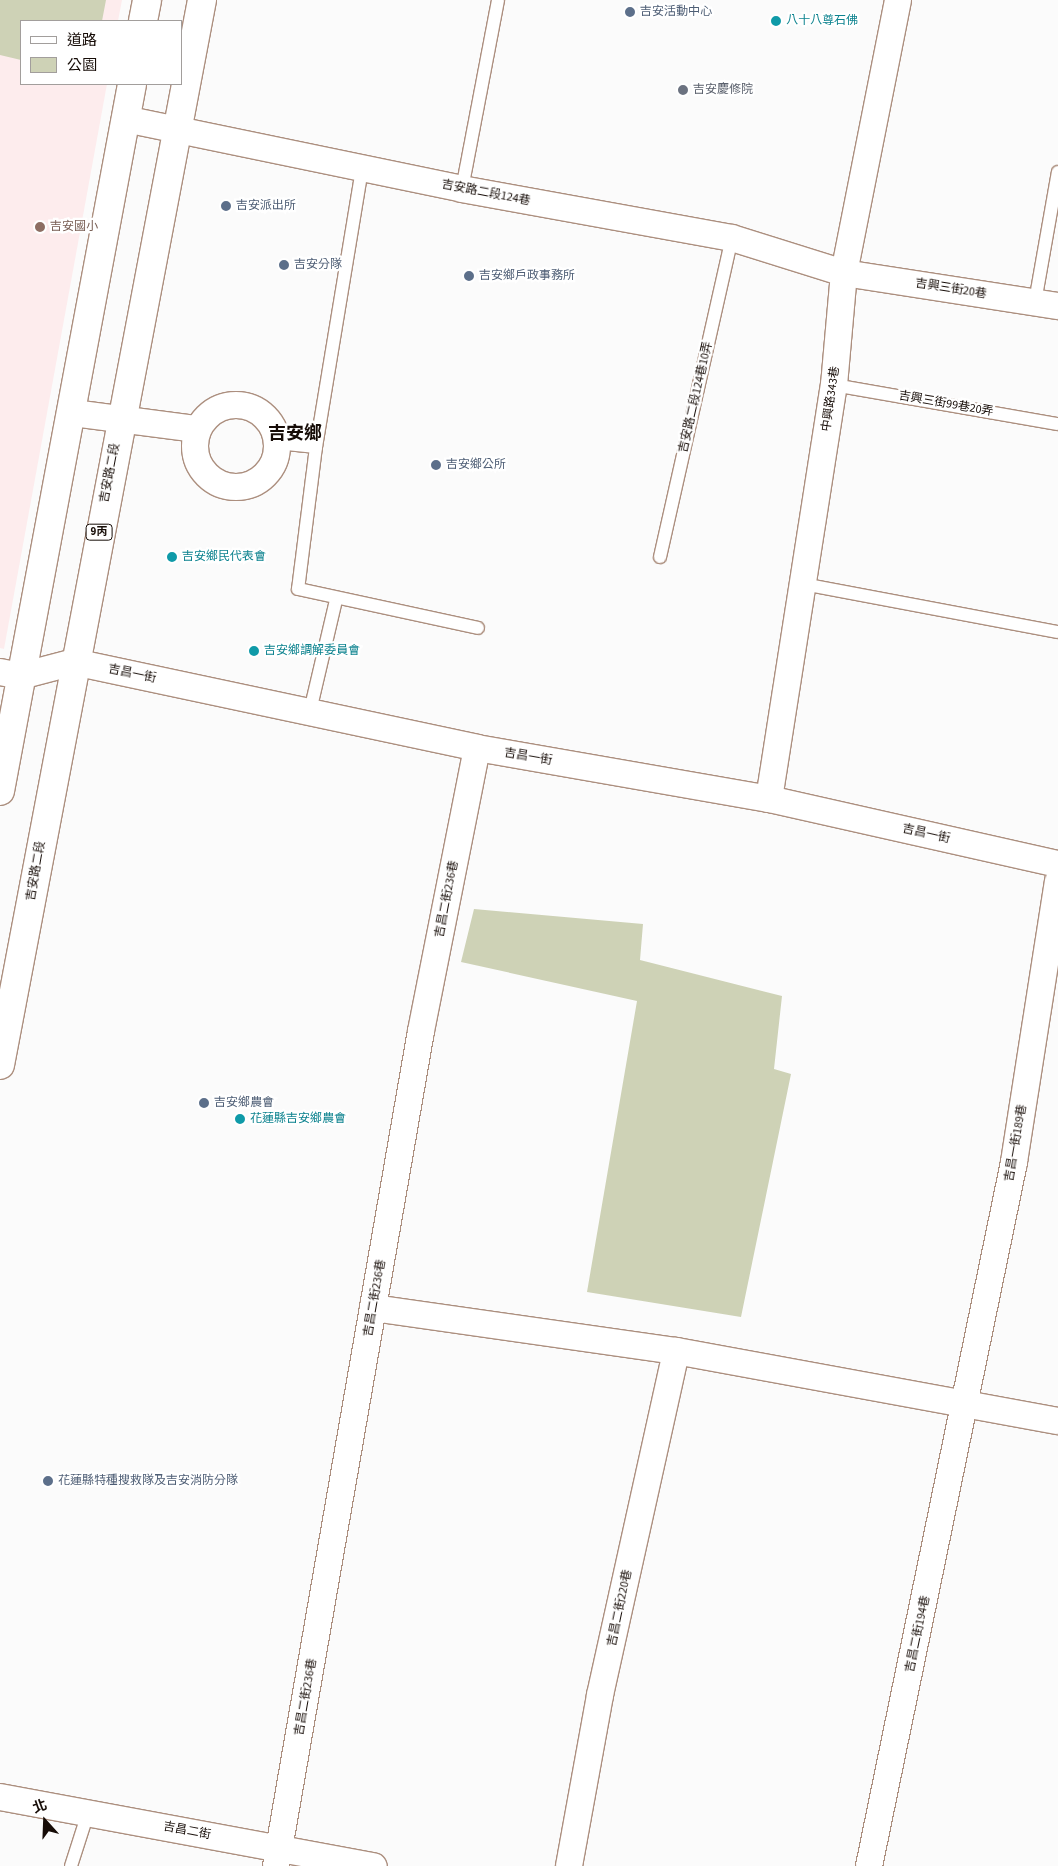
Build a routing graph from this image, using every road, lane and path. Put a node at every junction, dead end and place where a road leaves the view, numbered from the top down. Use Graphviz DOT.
graph roads {
  1 [pos="147,0"];
  2 [pos="202,0"];
  3 [pos="498,0"];
  4 [pos="898,0"];
  5 [pos="144,20"];
  6 [pos="132,85"];
  7 [pos="125,119"];
  8 [pos="178,129"];
  9 [pos="362,168"];
  10 [pos="1058,172"];
  11 [pos="462,190"];
  12 [pos="732,238"];
  13 [pos="844,273"];
  14 [pos="1046,304"];
  15 [pos="834,385"];
  16 [pos="73,413"];
  17 [pos="120,421"];
  18 [pos="1058,424"];
  19 [pos="197,430"];
  20 [pos="277,443"];
  21 [pos="316,447"];
  22 [pos="660,557"];
  23 [pos="803,584"];
  24 [pos="336,600"];
  25 [pos="478,628"];
  26 [pos="1058,632"];
  27 [pos="74,662"];
  28 [pos="11,674"];
  29 [pos="310,711"];
  30 [pos="477,748"];
  31 [pos="0,790"];
  32 [pos="769,799"];
  33 [pos="1058,864"];
  34 [pos="1058,881"];
  35 [pos="0,1065"];
  36 [pos="373,1308"];
  37 [pos="676,1351"];
  38 [pos="966,1403"];
  39 [pos="1058,1422"];
  40 [pos="0,1797"];
  41 [pos="88,1812"];
  42 [pos="278,1857"];
  43 [pos="72,1866"];
  44 [pos="374,1866"];
  45 [pos="569,1866"];
  46 [pos="869,1866"];
  1 -- 5 [label="main road"];
  2 -- 8 [label="main road, 吉安路二段 / 9丙"];
  3 -- 11 [label="lane"];
  4 -- 13 [label="street, 中興路343巷"];
  6 -- 7 [label="main road"];
  7 -- 8 [label="street, 吉安路二段124巷"];
  7 -- 16 [label="main road"];
  8 -- 9 [label="street, 吉安路二段124巷"];
  8 -- 17 [label="main road, 吉安路二段 / 9丙"];
  9 -- 11 [label="street, 吉安路二段124巷"];
  9 -- 21 [label="lane"];
  10 -- 14 [label="lane"];
  11 -- 12 [label="street, 吉安路二段124巷"];
  12 -- 13 [label="street, 吉安路二段124巷"];
  12 -- 22 [label="lane, 吉安路二段124巷10弄"];
  13 -- 14 [label="street, 吉興三街20巷"];
  13 -- 15 [label="street, 中興路343巷"];
  15 -- 18 [label="lane, 吉興三街99巷20弄"];
  15 -- 23 [label="street, 中興路343巷"];
  16 -- 17 [label="street"];
  16 -- 28 [label="main road"];
  17 -- 19 [label="street"];
  17 -- 27 [label="main road, 吉安路二段 / 9丙"];
  19 -- 20 [label="street"];
  19 -- 20 [label="street"];
  20 -- 21 [label="lane"];
  21 -- 24 [label="lane"];
  23 -- 26 [label="lane"];
  23 -- 32 [label="street, 中興路343巷"];
  24 -- 25 [label="lane"];
  24 -- 29 [label="lane"];
  27 -- 28 [label="street, 吉昌一街"];
  27 -- 29 [label="street, 吉昌一街"];
  27 -- 35 [label="main road, 吉安路二段 / 9丙"];
  28 -- 31 [label="main road"];
  29 -- 30 [label="street, 吉昌一街"];
  30 -- 32 [label="street, 吉昌一街"];
  30 -- 36 [label="street, 吉昌二街236巷"];
  32 -- 33 [label="street, 吉昌一街"];
  34 -- 38 [label="street, 吉昌一街189巷"];
  36 -- 37 [label="street"];
  36 -- 42 [label="street, 吉昌二街236巷"];
  37 -- 38 [label="street"];
  37 -- 45 [label="street, 吉昌二街220巷"];
  38 -- 39 [label="street"];
  38 -- 46 [label="street, 吉昌二街194巷"];
  40 -- 41 [label="street, 吉昌二街"];
  41 -- 42 [label="street, 吉昌二街"];
  41 -- 43 [label="lane"];
  42 -- 44 [label="street, 吉昌二街"];
}
